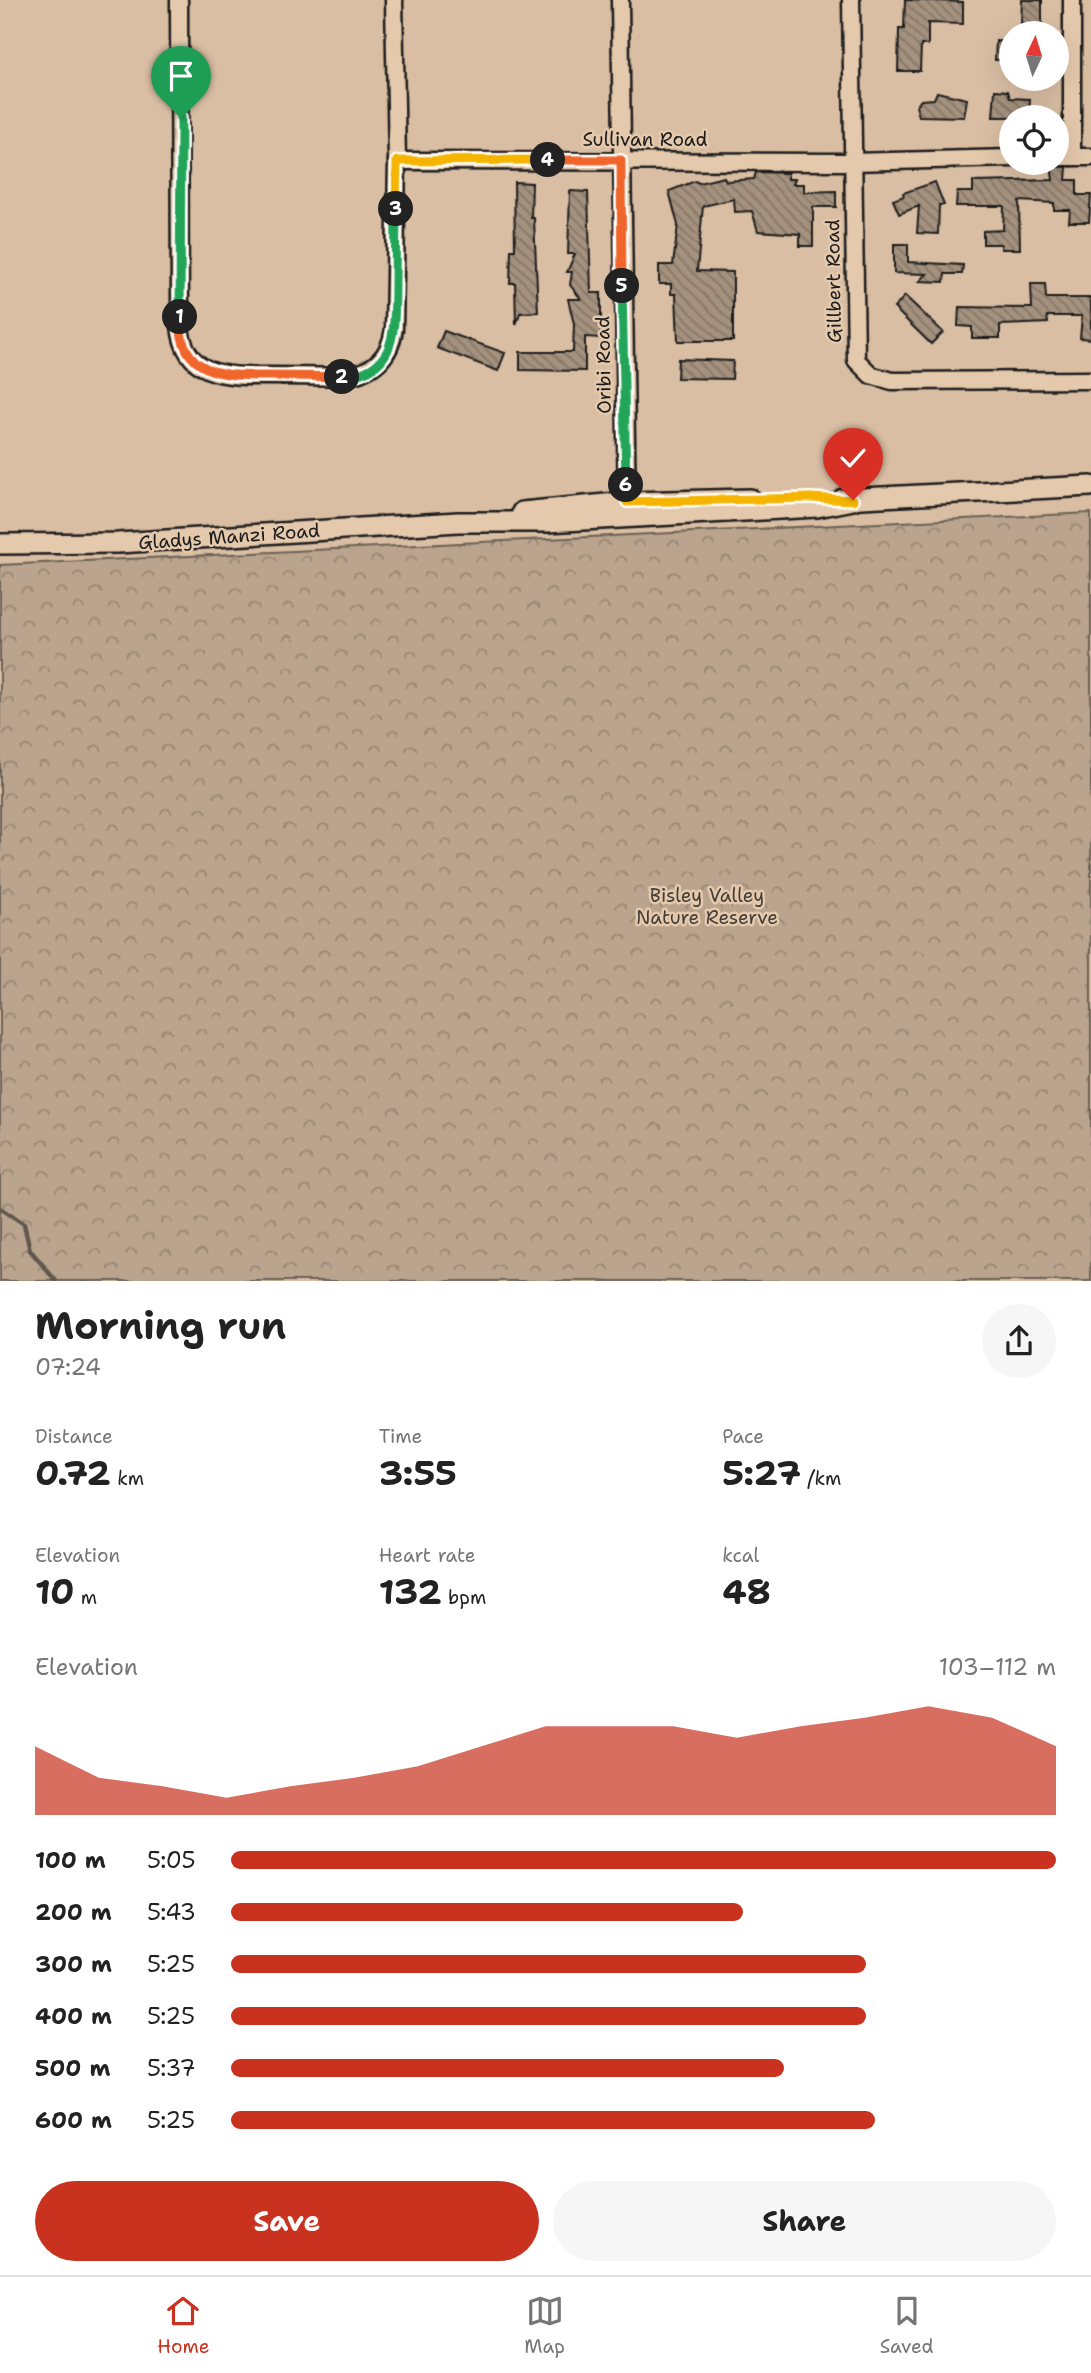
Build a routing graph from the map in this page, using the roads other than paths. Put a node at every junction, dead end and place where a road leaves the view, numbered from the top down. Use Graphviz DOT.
graph roads {
  1 [pos="179,0"];
  2 [pos="394,0"];
  3 [pos="620,0"];
  4 [pos="851,0"];
  5 [pos="1072,0"];
  6 [pos="1067,105"];
  7 [pos="1069,157"];
  8 [pos="1091,157"];
  9 [pos="999,158"];
  10 [pos="621,160"];
  11 [pos="397,161"];
  12 [pos="851,162"];
  13 [pos="1091,380"];
  14 [pos="1091,486"];
  15 [pos="627,510"];
  16 [pos="0,544"];
  1 -- 11 [label="street"];
  2 -- 11 [label="street"];
  3 -- 10 [label="street, Oribi Road"];
  4 -- 12 [label="street, Gillbert Road"];
  5 -- 6 [label="street"];
  7 -- 8 [label="street"];
  9 -- 12 [label="street, Sullivan Road"];
  10 -- 11 [label="street, Sullivan Road"];
  10 -- 12 [label="street, Sullivan Road"];
  10 -- 15 [label="street, Oribi Road"];
  12 -- 13 [label="street, Gillbert Road"];
  14 -- 15 [label="main road, Gladys Manzi Road"];
  15 -- 16 [label="main road, Gladys Manzi Road"];
}
